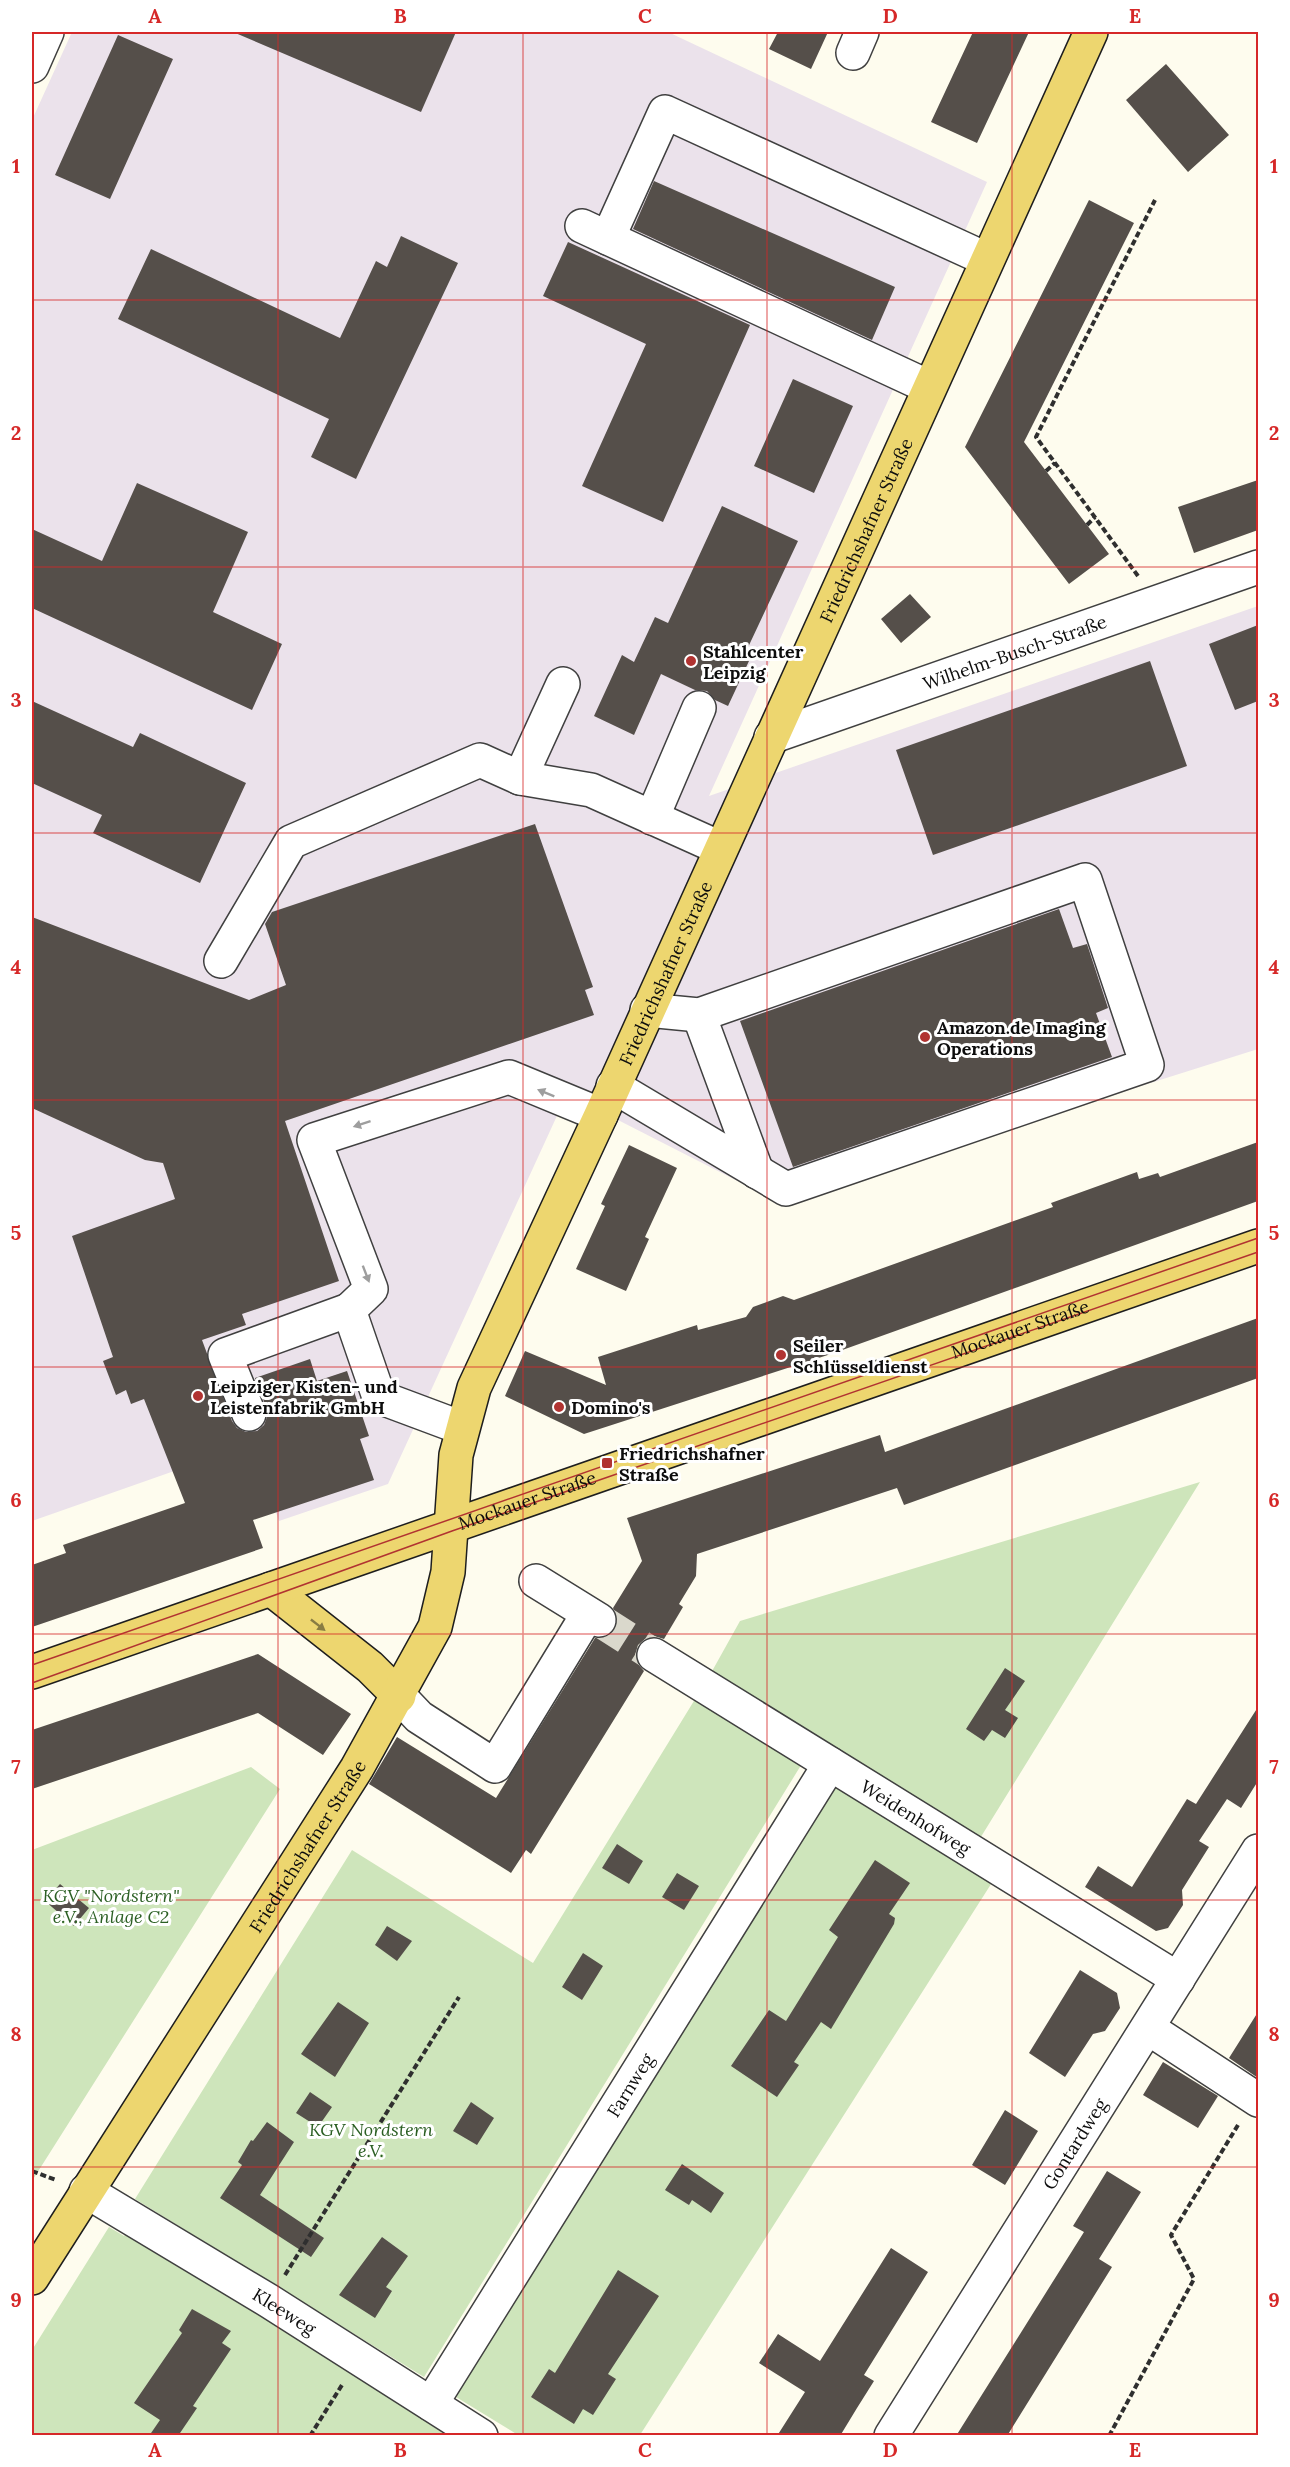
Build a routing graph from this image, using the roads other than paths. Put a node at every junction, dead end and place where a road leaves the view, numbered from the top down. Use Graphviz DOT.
graph roads {
  1 [pos="47,32"];
  2 [pos="1091,32"];
  3 [pos="32,66"];
  4 [pos="986,260"];
  5 [pos="929,387"];
  6 [pos="1258,567"];
  7 [pos="563,684"];
  8 [pos="699,708"];
  9 [pos="771,737"];
  10 [pos="520,778"];
  11 [pos="652,818"];
  12 [pos="720,848"];
  13 [pos="221,961"];
  14 [pos="647,1010"];
  15 [pos="699,1015"];
  16 [pos="607,1101"];
  17 [pos="757,1172"];
  18 [pos="1258,1246"];
  19 [pos="349,1310"];
  20 [pos="249,1414"];
  21 [pos="462,1428"];
  22 [pos="453,1525"];
  23 [pos="536,1581"];
  24 [pos="272,1589"];
  25 [pos="654,1655"];
  26 [pos="32,1672"];
  27 [pos="399,1696"];
  28 [pos="830,1764"];
  29 [pos="1258,1851"];
  30 [pos="1178,1979"];
  31 [pos="1148,2028"];
  32 [pos="1257,2098"];
  33 [pos="86,2191"];
  34 [pos="32,2278"];
  35 [pos="431,2404"];
  36 [pos="481,2436"];
  37 [pos="891,2436"];
  1 -- 3 [label="street"];
  2 -- 4 [label="main road, Friedrichshafner Straße"];
  4 -- 5 [label="main road, Friedrichshafner Straße"];
  4 -- 5 [label="street"];
  5 -- 9 [label="main road, Friedrichshafner Straße"];
  6 -- 9 [label="street, Wilhelm-Busch-Straße"];
  7 -- 10 [label="street"];
  8 -- 11 [label="street"];
  9 -- 12 [label="main road, Friedrichshafner Straße"];
  10 -- 11 [label="street"];
  10 -- 13 [label="street"];
  11 -- 12 [label="street"];
  12 -- 14 [label="main road, Friedrichshafner Straße"];
  14 -- 15 [label="street"];
  14 -- 16 [label="main road, Friedrichshafner Straße"];
  15 -- 17 [label="street"];
  15 -- 17 [label="street"];
  16 -- 17 [label="street"];
  16 -- 19 [label="street, one-way"];
  16 -- 21 [label="main road, Friedrichshafner Straße"];
  18 -- 22 [label="main road, Mockauer Straße"];
  19 -- 20 [label="street"];
  19 -- 21 [label="street"];
  21 -- 22 [label="main road, Friedrichshafner Straße"];
  22 -- 24 [label="main road, Mockauer Straße"];
  22 -- 27 [label="main road, Friedrichshafner Straße"];
  23 -- 27 [label="street"];
  24 -- 26 [label="main road, Mockauer Straße"];
  24 -- 27 [label="main road, one-way"];
  25 -- 28 [label="street, Weidenhofweg"];
  27 -- 33 [label="main road, Friedrichshafner Straße"];
  28 -- 30 [label="street, Weidenhofweg"];
  28 -- 35 [label="street, Farnweg"];
  29 -- 30 [label="street, Gontardweg"];
  30 -- 31 [label="street, Gontardweg"];
  31 -- 32 [label="street"];
  31 -- 37 [label="street, Gontardweg"];
  33 -- 34 [label="main road, Friedrichshafner Straße"];
  33 -- 35 [label="street, Kleeweg"];
  35 -- 36 [label="street, Kleeweg"];
}
